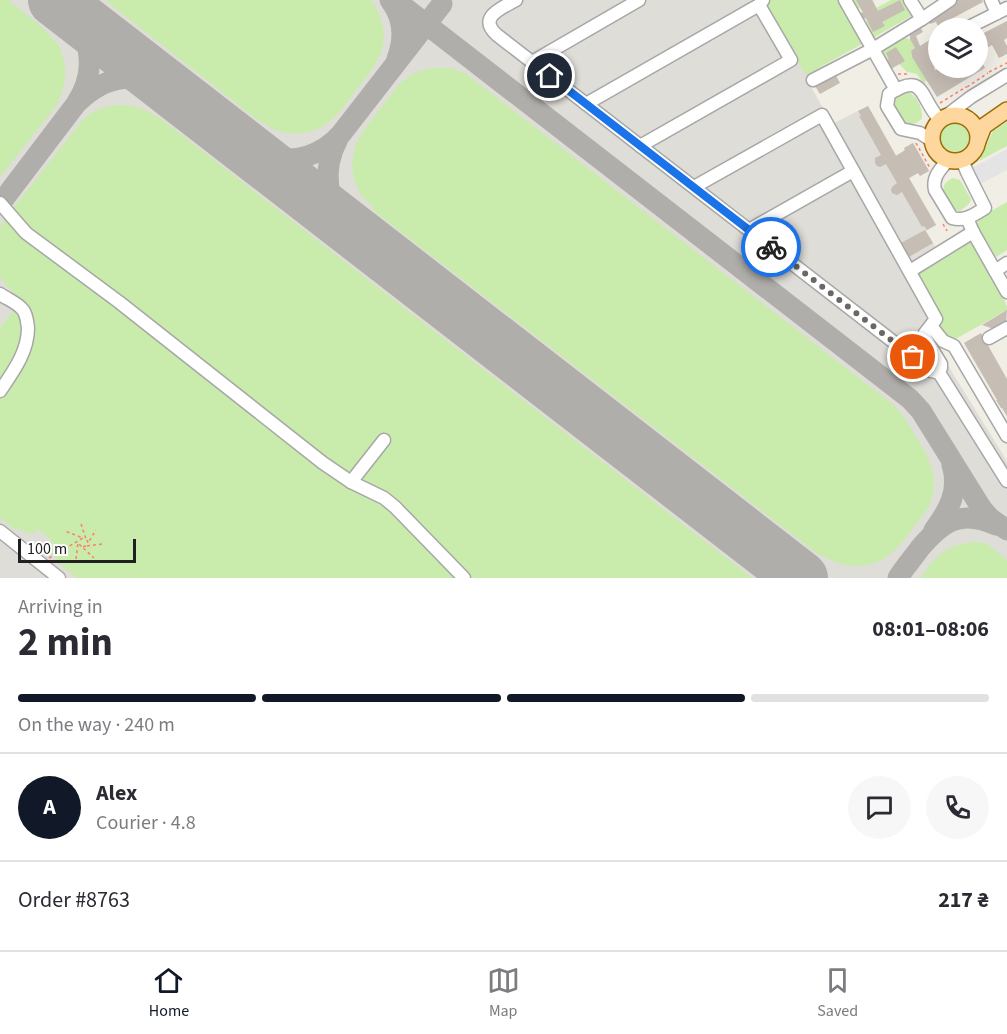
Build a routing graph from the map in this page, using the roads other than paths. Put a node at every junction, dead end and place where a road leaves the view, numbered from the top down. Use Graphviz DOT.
graph roads {
  1 [pos="516,0"];
  2 [pos="639,0"];
  3 [pos="845,0"];
  4 [pos="910,0"];
  5 [pos="950,0"];
  6 [pos="991,0"];
  7 [pos="761,2"];
  8 [pos="1002,10"];
  9 [pos="986,18"];
  10 [pos="922,20"];
  11 [pos="873,49"];
  12 [pos="532,62"];
  13 [pos="1007,75"];
  14 [pos="813,80"];
  15 [pos="896,90"];
  16 [pos="586,104"];
  17 [pos="1002,112"];
  18 [pos="949,117"];
  19 [pos="932,140"];
  20 [pos="977,145"];
  21 [pos="640,146"];
  22 [pos="955,160"];
  23 [pos="853,171"];
  24 [pos="694,187"];
  25 [pos="0,203"];
  26 [pos="961,219"];
  27 [pos="749,230"];
  28 [pos="973,232"];
  29 [pos="959,241"];
  30 [pos="1007,263"];
  31 [pos="910,271"];
  32 [pos="994,271"];
  33 [pos="1007,292"];
  34 [pos="0,294"];
  35 [pos="931,326"];
  36 [pos="1007,328"];
  37 [pos="989,338"];
  38 [pos="938,371"];
  39 [pos="0,392"];
  40 [pos="1007,436"];
  41 [pos="384,440"];
  42 [pos="1007,481"];
  43 [pos="351,482"];
  44 [pos="0,531"];
  45 [pos="59,578"];
  46 [pos="464,578"];
  1 -- 12 [label="lane"];
  2 -- 12 [label="lane"];
  3 -- 11 [label="lane"];
  4 -- 10 [label="lane"];
  5 -- 10 [label="lane"];
  6 -- 8 [label="lane"];
  7 -- 16 [label="lane"];
  7 -- 21 [label="lane"];
  8 -- 9 [label="lane"];
  10 -- 11 [label="lane"];
  11 -- 14 [label="lane"];
  11 -- 15 [label="lane"];
  12 -- 16 [label="lane"];
  13 -- 18 [label="lane"];
  15 -- 18 [label="lane"];
  15 -- 19 [label="lane"];
  16 -- 21 [label="lane"];
  17 -- 18 [label="main road"];
  17 -- 20 [label="main road"];
  18 -- 19 [label="main road"];
  18 -- 20 [label="main road"];
  19 -- 22 [label="main road"];
  20 -- 22 [label="main road"];
  21 -- 24 [label="lane"];
  22 -- 26 [label="lane"];
  22 -- 26 [label="lane"];
  23 -- 24 [label="lane"];
  23 -- 27 [label="lane"];
  23 -- 31 [label="lane"];
  24 -- 27 [label="lane"];
  25 -- 43 [label="lane"];
  26 -- 28 [label="lane"];
  26 -- 29 [label="lane"];
  27 -- 38 [label="lane"];
  28 -- 29 [label="lane"];
  28 -- 32 [label="lane"];
  29 -- 31 [label="lane"];
  30 -- 32 [label="lane"];
  31 -- 35 [label="lane"];
  32 -- 33 [label="lane"];
  34 -- 39 [label="lane"];
  35 -- 38 [label="lane"];
  35 -- 40 [label="lane"];
  36 -- 37 [label="lane"];
  38 -- 42 [label="lane"];
  41 -- 43 [label="lane"];
  43 -- 46 [label="lane"];
  44 -- 45 [label="lane"];
}
